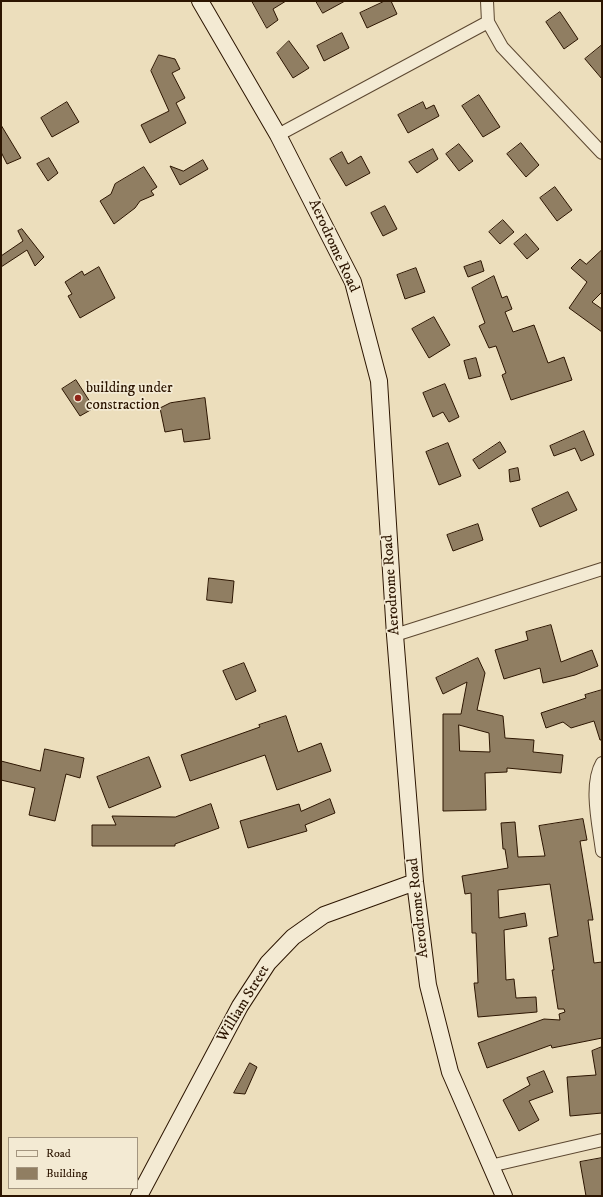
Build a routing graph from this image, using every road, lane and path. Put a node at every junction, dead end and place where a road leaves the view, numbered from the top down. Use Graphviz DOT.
graph roads {
  1 [pos="200,1"];
  2 [pos="487,1"];
  3 [pos="488,22"];
  4 [pos="278,135"];
  5 [pos="602,153"];
  6 [pos="602,569"];
  7 [pos="395,636"];
  8 [pos="602,763"];
  9 [pos="602,851"];
  10 [pos="415,882"];
  11 [pos="602,1140"];
  12 [pos="490,1166"];
  13 [pos="139,1196"];
  14 [pos="504,1196"];
  1 -- 4 [label="street, Aerodrome Road"];
  2 -- 3 [label="street"];
  3 -- 4 [label="street"];
  3 -- 5 [label="street"];
  4 -- 7 [label="street, Aerodrome Road"];
  6 -- 7 [label="street"];
  7 -- 10 [label="street, Aerodrome Road"];
  8 -- 9 [label="street"];
  10 -- 12 [label="street, Aerodrome Road"];
  10 -- 13 [label="street, William Street"];
  11 -- 12 [label="street"];
  12 -- 14 [label="street, Aerodrome Road"];
}
